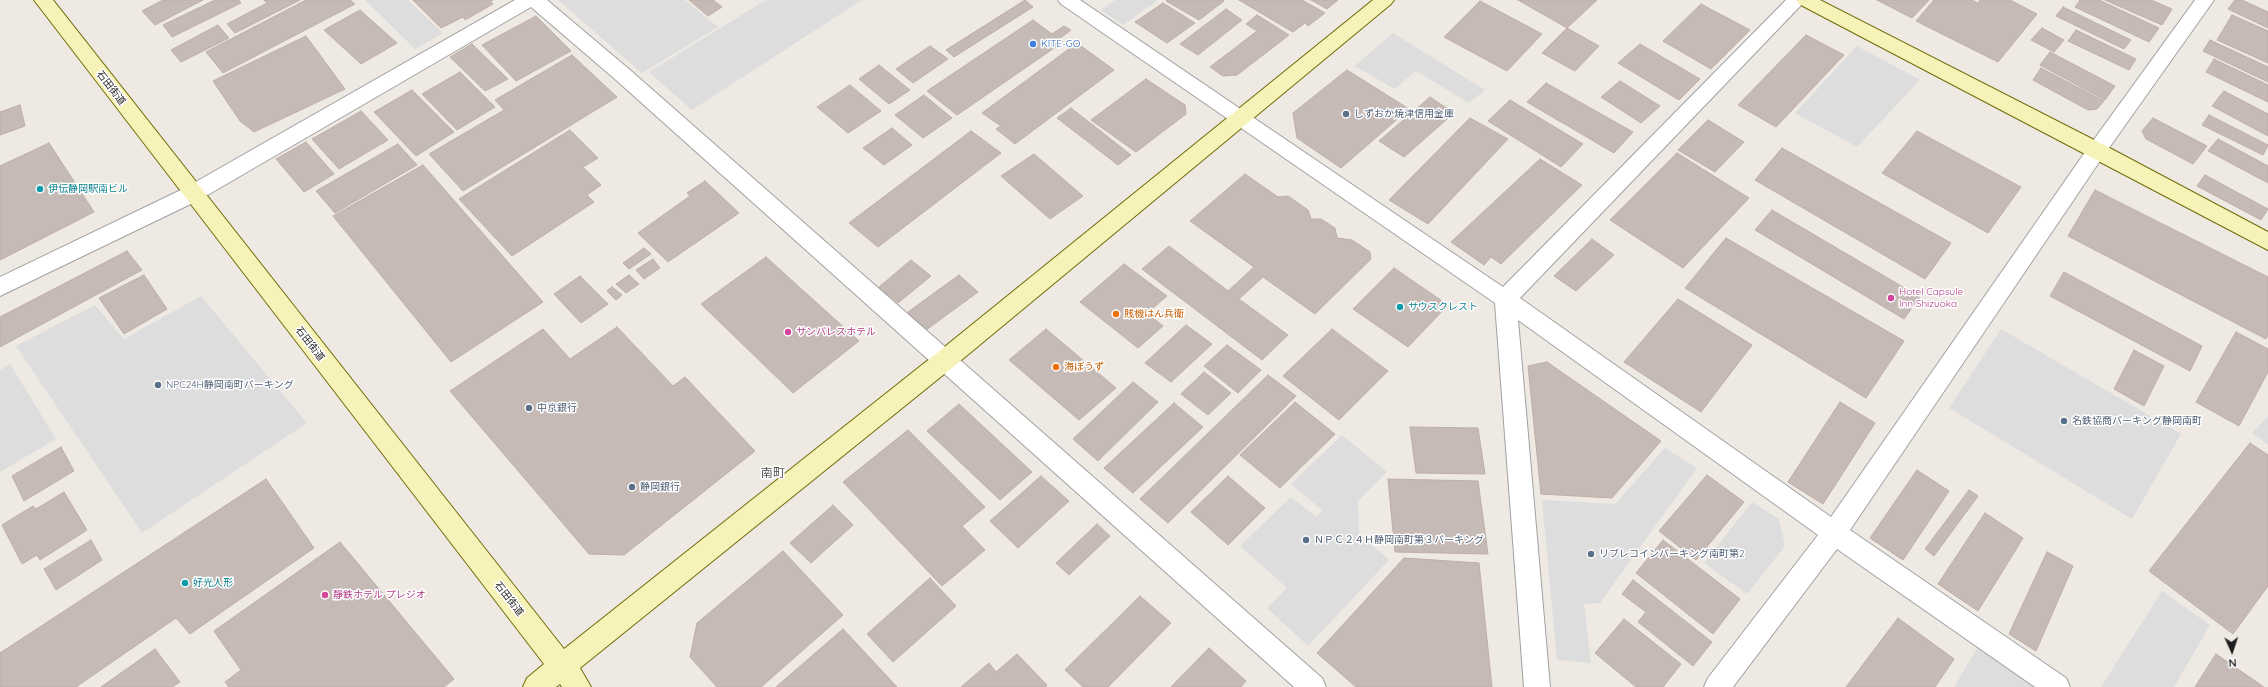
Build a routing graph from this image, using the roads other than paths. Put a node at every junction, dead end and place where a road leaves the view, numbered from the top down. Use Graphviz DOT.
graph roads {
  1 [pos="43,0"];
  2 [pos="529,0"];
  3 [pos="535,0"];
  4 [pos="1068,0"];
  5 [pos="1386,0"];
  6 [pos="1797,0"];
  7 [pos="1805,0"];
  8 [pos="2204,0"];
  9 [pos="1241,119"];
  10 [pos="2097,150"];
  11 [pos="192,194"];
  12 [pos="2268,242"];
  13 [pos="0,287"];
  14 [pos="1505,299"];
  15 [pos="944,360"];
  16 [pos="1834,534"];
  17 [pos="562,666"];
  18 [pos="536,687"];
  19 [pos="578,687"];
  20 [pos="1313,687"];
  21 [pos="1537,687"];
  22 [pos="1717,687"];
  23 [pos="2057,687"];
  1 -- 11 [label="street, 石田街道"];
  2 -- 11 [label="street"];
  3 -- 15 [label="street"];
  4 -- 9 [label="street"];
  5 -- 9 [label="street"];
  6 -- 14 [label="street"];
  7 -- 10 [label="street"];
  8 -- 10 [label="street"];
  9 -- 14 [label="street"];
  9 -- 15 [label="street"];
  10 -- 12 [label="street"];
  10 -- 16 [label="street"];
  11 -- 13 [label="street"];
  11 -- 17 [label="street, 石田街道"];
  14 -- 16 [label="street"];
  14 -- 21 [label="street"];
  15 -- 17 [label="street"];
  15 -- 20 [label="street"];
  16 -- 22 [label="street"];
  16 -- 23 [label="street"];
  17 -- 18 [label="street"];
  17 -- 19 [label="street, 石田街道"];
}
